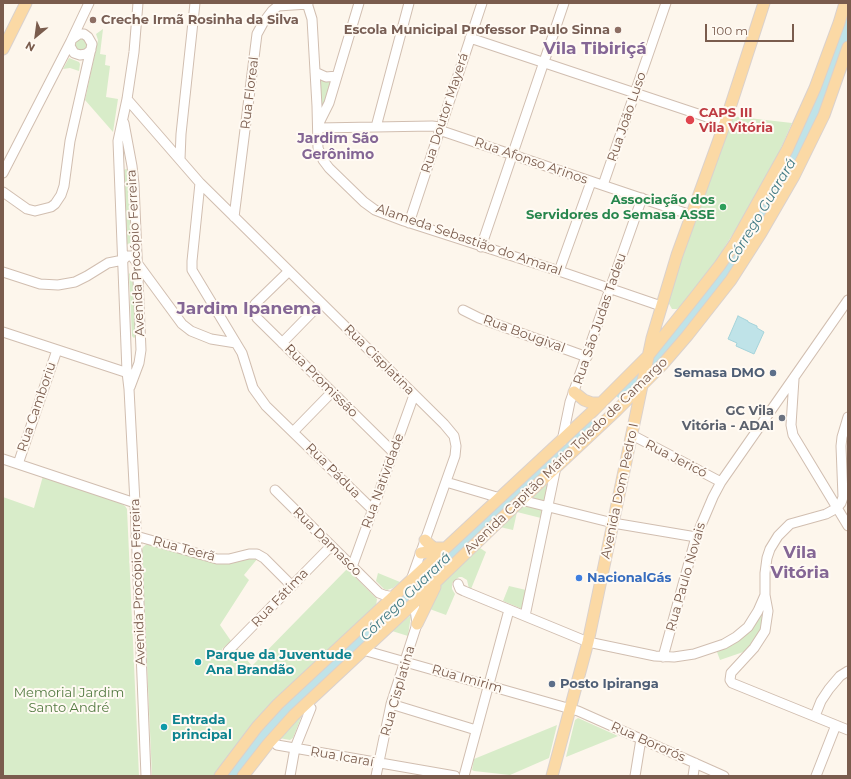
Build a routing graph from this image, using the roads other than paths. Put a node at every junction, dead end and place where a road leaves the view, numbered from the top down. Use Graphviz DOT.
graph roads {
  1 [pos="18,3"];
  2 [pos="26,3"];
  3 [pos="89,3"];
  4 [pos="138,3"];
  5 [pos="195,3"];
  6 [pos="359,3"];
  7 [pos="410,3"];
  8 [pos="482,3"];
  9 [pos="564,3"];
  10 [pos="666,3"];
  11 [pos="764,3"];
  12 [pos="845,3"];
  13 [pos="307,4"];
  14 [pos="79,24"];
  15 [pos="3,33"];
  16 [pos="84,34"];
  17 [pos="470,38"];
  18 [pos="71,40"];
  19 [pos="848,47"];
  20 [pos="3,49"];
  21 [pos="90,50"];
  22 [pos="72,53"];
  23 [pos="544,63"];
  24 [pos="86,65"];
  25 [pos="315,72"];
  26 [pos="337,76"];
  27 [pos="635,94"];
  28 [pos="127,99"];
  29 [pos="123,116"];
  30 [pos="725,123"];
  31 [pos="318,127"];
  32 [pos="376,127"];
  33 [pos="439,128"];
  34 [pos="181,134"];
  35 [pos="168,146"];
  36 [pos="513,155"];
  37 [pos="180,159"];
  38 [pos="3,173"];
  39 [pos="591,182"];
  40 [pos="200,183"];
  41 [pos="603,185"];
  42 [pos="3,192"];
  43 [pos="642,198"];
  44 [pos="691,215"];
  45 [pos="234,217"];
  46 [pos="409,223"];
  47 [pos="482,247"];
  48 [pos="124,260"];
  49 [pos="136,262"];
  50 [pos="289,271"];
  51 [pos="558,271"];
  52 [pos="3,272"];
  53 [pos="611,289"];
  54 [pos="848,300"];
  55 [pos="321,303"];
  56 [pos="661,306"];
  57 [pos="463,310"];
  58 [pos="679,318"];
  59 [pos="655,327"];
  60 [pos="3,332"];
  61 [pos="236,343"];
  62 [pos="282,343"];
  63 [pos="57,350"];
  64 [pos="586,357"];
  65 [pos="646,360"];
  66 [pos="131,374"];
  67 [pos="794,377"];
  68 [pos="642,381"];
  69 [pos="332,392"];
  70 [pos="574,392"];
  71 [pos="414,396"];
  72 [pos="601,403"];
  73 [pos="617,410"];
  74 [pos="848,417"];
  75 [pos="635,419"];
  76 [pos="293,432"];
  77 [pos="632,436"];
  78 [pos="562,441"];
  79 [pos="393,452"];
  80 [pos="3,459"];
  81 [pos="18,464"];
  82 [pos="556,467"];
  83 [pos="446,482"];
  84 [pos="721,482"];
  85 [pos="275,490"];
  86 [pos="500,498"];
  87 [pos="521,500"];
  88 [pos="135,503"];
  89 [pos="548,506"];
  90 [pos="837,508"];
  91 [pos="373,510"];
  92 [pos="613,523"];
  93 [pos="848,526"];
  94 [pos="136,536"];
  95 [pos="696,537"];
  96 [pos="426,540"];
  97 [pos="331,546"];
  98 [pos="444,549"];
  99 [pos="421,553"];
  100 [pos="352,567"];
  101 [pos="440,577"];
  102 [pos="458,584"];
  103 [pos="292,586"];
  104 [pos="413,591"];
  105 [pos="379,593"];
  106 [pos="765,595"];
  107 [pos="393,597"];
  108 [pos="382,608"];
  109 [pos="509,610"];
  110 [pos="525,616"];
  111 [pos="416,624"];
  112 [pos="588,642"];
  113 [pos="364,650"];
  114 [pos="228,651"];
  115 [pos="663,657"];
  116 [pos="405,661"];
  117 [pos="848,670"];
  118 [pos="488,685"];
  119 [pos="391,704"];
  120 [pos="311,708"];
  121 [pos="571,709"];
  122 [pos="815,716"];
  123 [pos="836,725"];
  124 [pos="476,730"];
  125 [pos="848,730"];
  126 [pos="642,739"];
  127 [pos="277,745"];
  128 [pos="295,748"];
  129 [pos="379,763"];
  130 [pos="695,763"];
  131 [pos="146,776"];
  132 [pos="220,776"];
  133 [pos="243,776"];
  134 [pos="290,776"];
  135 [pos="376,776"];
  136 [pos="455,776"];
  137 [pos="464,776"];
  138 [pos="552,776"];
  139 [pos="635,776"];
  140 [pos="693,776"];
  141 [pos="724,776"];
  142 [pos="816,776"];
  1 -- 15 [label="main road"];
  2 -- 20 [label="main road"];
  3 -- 14 [label="street"];
  4 -- 28 [label="street"];
  5 -- 34 [label="street"];
  6 -- 26 [label="street"];
  7 -- 32 [label="street"];
  8 -- 17 [label="street, Rua Doutor Mayerá"];
  9 -- 23 [label="street"];
  10 -- 27 [label="street, Rua João Luso"];
  11 -- 30 [label="main road, Avenida Dom Pedro I"];
  12 -- 58 [label="main road, Avenida Capitão Mário Toledo de Camargo"];
  13 -- 25 [label="street, Alameda Sebastião do Amaral"];
  13 -- 45 [label="street, Rua Floreal"];
  14 -- 16 [label="street"];
  14 -- 18 [label="street"];
  16 -- 18 [label="street"];
  16 -- 21 [label="street"];
  17 -- 23 [label="street"];
  17 -- 33 [label="street, Rua Doutor Mayerá"];
  18 -- 22 [label="street"];
  19 -- 68 [label="main road, Avenida Capitão Mário Toledo de Camargo"];
  21 -- 22 [label="street"];
  21 -- 24 [label="street"];
  22 -- 24 [label="street"];
  22 -- 38 [label="street"];
  23 -- 27 [label="street"];
  23 -- 36 [label="street"];
  24 -- 42 [label="street"];
  25 -- 26 [label="street"];
  25 -- 31 [label="street, Alameda Sebastião do Amaral"];
  26 -- 31 [label="street"];
  27 -- 30 [label="street"];
  27 -- 41 [label="street, Rua João Luso"];
  28 -- 29 [label="street, Avenida Procópio Ferreira"];
  28 -- 35 [label="street, Rua Cisplatina"];
  29 -- 48 [label="street, Avenida Procópio Ferreira"];
  29 -- 49 [label="street, Avenida Procópio Ferreira"];
  30 -- 44 [label="main road, Avenida Dom Pedro I"];
  31 -- 32 [label="street, Rua Afonso Arinos"];
  31 -- 46 [label="street, Alameda Sebastião do Amaral"];
  32 -- 33 [label="street, Rua Afonso Arinos"];
  33 -- 36 [label="street, Rua Afonso Arinos"];
  33 -- 46 [label="street, Rua Doutor Mayerá"];
  34 -- 35 [label="street"];
  34 -- 37 [label="street"];
  35 -- 37 [label="street, Rua Cisplatina"];
  36 -- 39 [label="street, Rua Afonso Arinos"];
  36 -- 47 [label="street"];
  37 -- 40 [label="street, Rua Cisplatina"];
  39 -- 41 [label="street, Rua Afonso Arinos"];
  39 -- 51 [label="street"];
  40 -- 45 [label="street, Rua Cisplatina"];
  40 -- 61 [label="street, Rua Pádua"];
  41 -- 43 [label="street, Rua Afonso Arinos"];
  43 -- 44 [label="street, Rua Afonso Arinos"];
  43 -- 53 [label="street, Rua São Judas Tadeu"];
  44 -- 56 [label="main road, Avenida Dom Pedro I"];
  45 -- 50 [label="street, Rua Cisplatina"];
  46 -- 47 [label="street, Alameda Sebastião do Amaral"];
  47 -- 51 [label="street, Alameda Sebastião do Amaral"];
  48 -- 49 [label="street"];
  48 -- 52 [label="street"];
  48 -- 66 [label="street, Avenida Procópio Ferreira"];
  49 -- 61 [label="street"];
  49 -- 66 [label="street, Avenida Procópio Ferreira"];
  50 -- 55 [label="street, Rua Cisplatina"];
  50 -- 62 [label="street, Rua Promissão"];
  51 -- 53 [label="street, Alameda Sebastião do Amaral"];
  53 -- 56 [label="street, Alameda Sebastião do Amaral"];
  53 -- 64 [label="street, Rua São Judas Tadeu"];
  54 -- 67 [label="street, Rua Paulo Novais"];
  55 -- 62 [label="street"];
  55 -- 71 [label="street, Rua Cisplatina"];
  56 -- 58 [label="main road"];
  56 -- 59 [label="main road, Avenida Dom Pedro I"];
  57 -- 64 [label="street, Rua Bougival"];
  58 -- 59 [label="main road"];
  58 -- 65 [label="main road, Avenida Capitão Mário Toledo de Camargo"];
  59 -- 65 [label="main road, Avenida Dom Pedro I"];
  60 -- 63 [label="street"];
  61 -- 76 [label="street, Rua Pádua"];
  62 -- 69 [label="street, Rua Promissão"];
  63 -- 66 [label="street"];
  63 -- 81 [label="street, Rua Camboriu"];
  64 -- 70 [label="street, Rua São Judas Tadeu"];
  65 -- 68 [label="main road, Avenida Dom Pedro I"];
  65 -- 72 [label="main road, Avenida Capitão Mário Toledo de Camargo"];
  66 -- 88 [label="street, Avenida Procópio Ferreira"];
  67 -- 84 [label="street, Rua Paulo Novais"];
  67 -- 90 [label="street"];
  68 -- 73 [label="main road, Avenida Capitão Mário Toledo de Camargo"];
  68 -- 75 [label="main road, Avenida Dom Pedro I"];
  69 -- 76 [label="street"];
  69 -- 79 [label="street, Rua Promissão"];
  70 -- 72 [label="main road"];
  70 -- 78 [label="street, Rua São Judas Tadeu"];
  71 -- 79 [label="street, Rua Natividade"];
  71 -- 83 [label="street, Rua Cisplatina"];
  72 -- 78 [label="main road, Avenida Capitão Mário Toledo de Camargo"];
  73 -- 75 [label="main road"];
  73 -- 82 [label="main road, Avenida Capitão Mário Toledo de Camargo"];
  74 -- 90 [label="street"];
  75 -- 77 [label="main road, Avenida Dom Pedro I"];
  76 -- 91 [label="street, Rua Pádua"];
  77 -- 84 [label="street, Rua Jericó"];
  77 -- 92 [label="main road, Avenida Dom Pedro I"];
  78 -- 86 [label="main road, Avenida Capitão Mário Toledo de Camargo"];
  79 -- 91 [label="street, Rua Natividade"];
  80 -- 81 [label="street"];
  81 -- 88 [label="street"];
  82 -- 87 [label="main road, Avenida Capitão Mário Toledo de Camargo"];
  82 -- 89 [label="street"];
  83 -- 86 [label="street"];
  83 -- 96 [label="street, Rua Cisplatina"];
  84 -- 95 [label="street, Rua Paulo Novais"];
  85 -- 97 [label="street, Rua Damasco"];
  86 -- 98 [label="main road, Avenida Capitão Mário Toledo de Camargo"];
  87 -- 89 [label="street"];
  87 -- 101 [label="main road, Avenida Capitão Mário Toledo de Camargo"];
  88 -- 94 [label="street, Avenida Procópio Ferreira"];
  89 -- 92 [label="street"];
  89 -- 110 [label="street"];
  90 -- 93 [label="street"];
  90 -- 106 [label="street"];
  91 -- 100 [label="street, Rua Natividade"];
  92 -- 95 [label="street"];
  92 -- 112 [label="main road, Avenida Dom Pedro I"];
  94 -- 103 [label="street, Rua Teerã"];
  94 -- 131 [label="street, Avenida Procópio Ferreira"];
  95 -- 115 [label="street, Rua Paulo Novais"];
  96 -- 98 [label="main road"];
  96 -- 99 [label="street, Rua Cisplatina"];
  97 -- 100 [label="street, Rua Damasco"];
  97 -- 103 [label="street, Rua Fátima"];
  98 -- 99 [label="main road"];
  98 -- 104 [label="main road, Avenida Capitão Mário Toledo de Camargo"];
  99 -- 104 [label="street, Rua Cisplatina"];
  100 -- 105 [label="street, Rua Damasco"];
  101 -- 104 [label="main road, Avenida Capitão Mário Toledo de Camargo"];
  101 -- 111 [label="main road"];
  102 -- 109 [label="street"];
  103 -- 114 [label="street, Rua Fátima"];
  104 -- 107 [label="main road, Avenida Capitão Mário Toledo de Camargo"];
  104 -- 111 [label="street, Rua Cisplatina"];
  104 -- 113 [label="main road, Avenida Capitão Mário Toledo de Camargo"];
  105 -- 107 [label="street, Rua Damasco"];
  105 -- 108 [label="street"];
  106 -- 115 [label="street"];
  106 -- 122 [label="street"];
  107 -- 108 [label="main road, Avenida Capitão Mário Toledo de Camargo"];
  108 -- 132 [label="main road, Avenida Capitão Mário Toledo de Camargo"];
  109 -- 110 [label="street"];
  109 -- 118 [label="street"];
  110 -- 112 [label="street"];
  111 -- 116 [label="street, Rua Cisplatina"];
  112 -- 115 [label="street"];
  112 -- 121 [label="main road, Avenida Dom Pedro I"];
  113 -- 116 [label="street, Rua Imirim"];
  113 -- 133 [label="main road, Avenida Capitão Mário Toledo de Camargo"];
  116 -- 118 [label="street, Rua Imirim"];
  116 -- 119 [label="street, Rua Cisplatina"];
  117 -- 122 [label="street"];
  118 -- 121 [label="street, Rua Imirim"];
  118 -- 124 [label="street"];
  119 -- 124 [label="street"];
  119 -- 129 [label="street, Rua Cisplatina"];
  120 -- 128 [label="street"];
  121 -- 126 [label="street, Rua Bororós"];
  121 -- 138 [label="main road, Avenida Dom Pedro I"];
  122 -- 123 [label="street"];
  123 -- 125 [label="street"];
  123 -- 142 [label="street"];
  124 -- 137 [label="street"];
  126 -- 130 [label="street, Rua Bororós"];
  126 -- 139 [label="street"];
  127 -- 128 [label="street, Rua Icaraí"];
  128 -- 129 [label="street, Rua Icaraí"];
  128 -- 134 [label="street"];
  129 -- 135 [label="street, Rua Cisplatina"];
  129 -- 136 [label="street, Rua Icaraí"];
  130 -- 140 [label="street"];
  130 -- 141 [label="street, Rua Bororós"];
}
